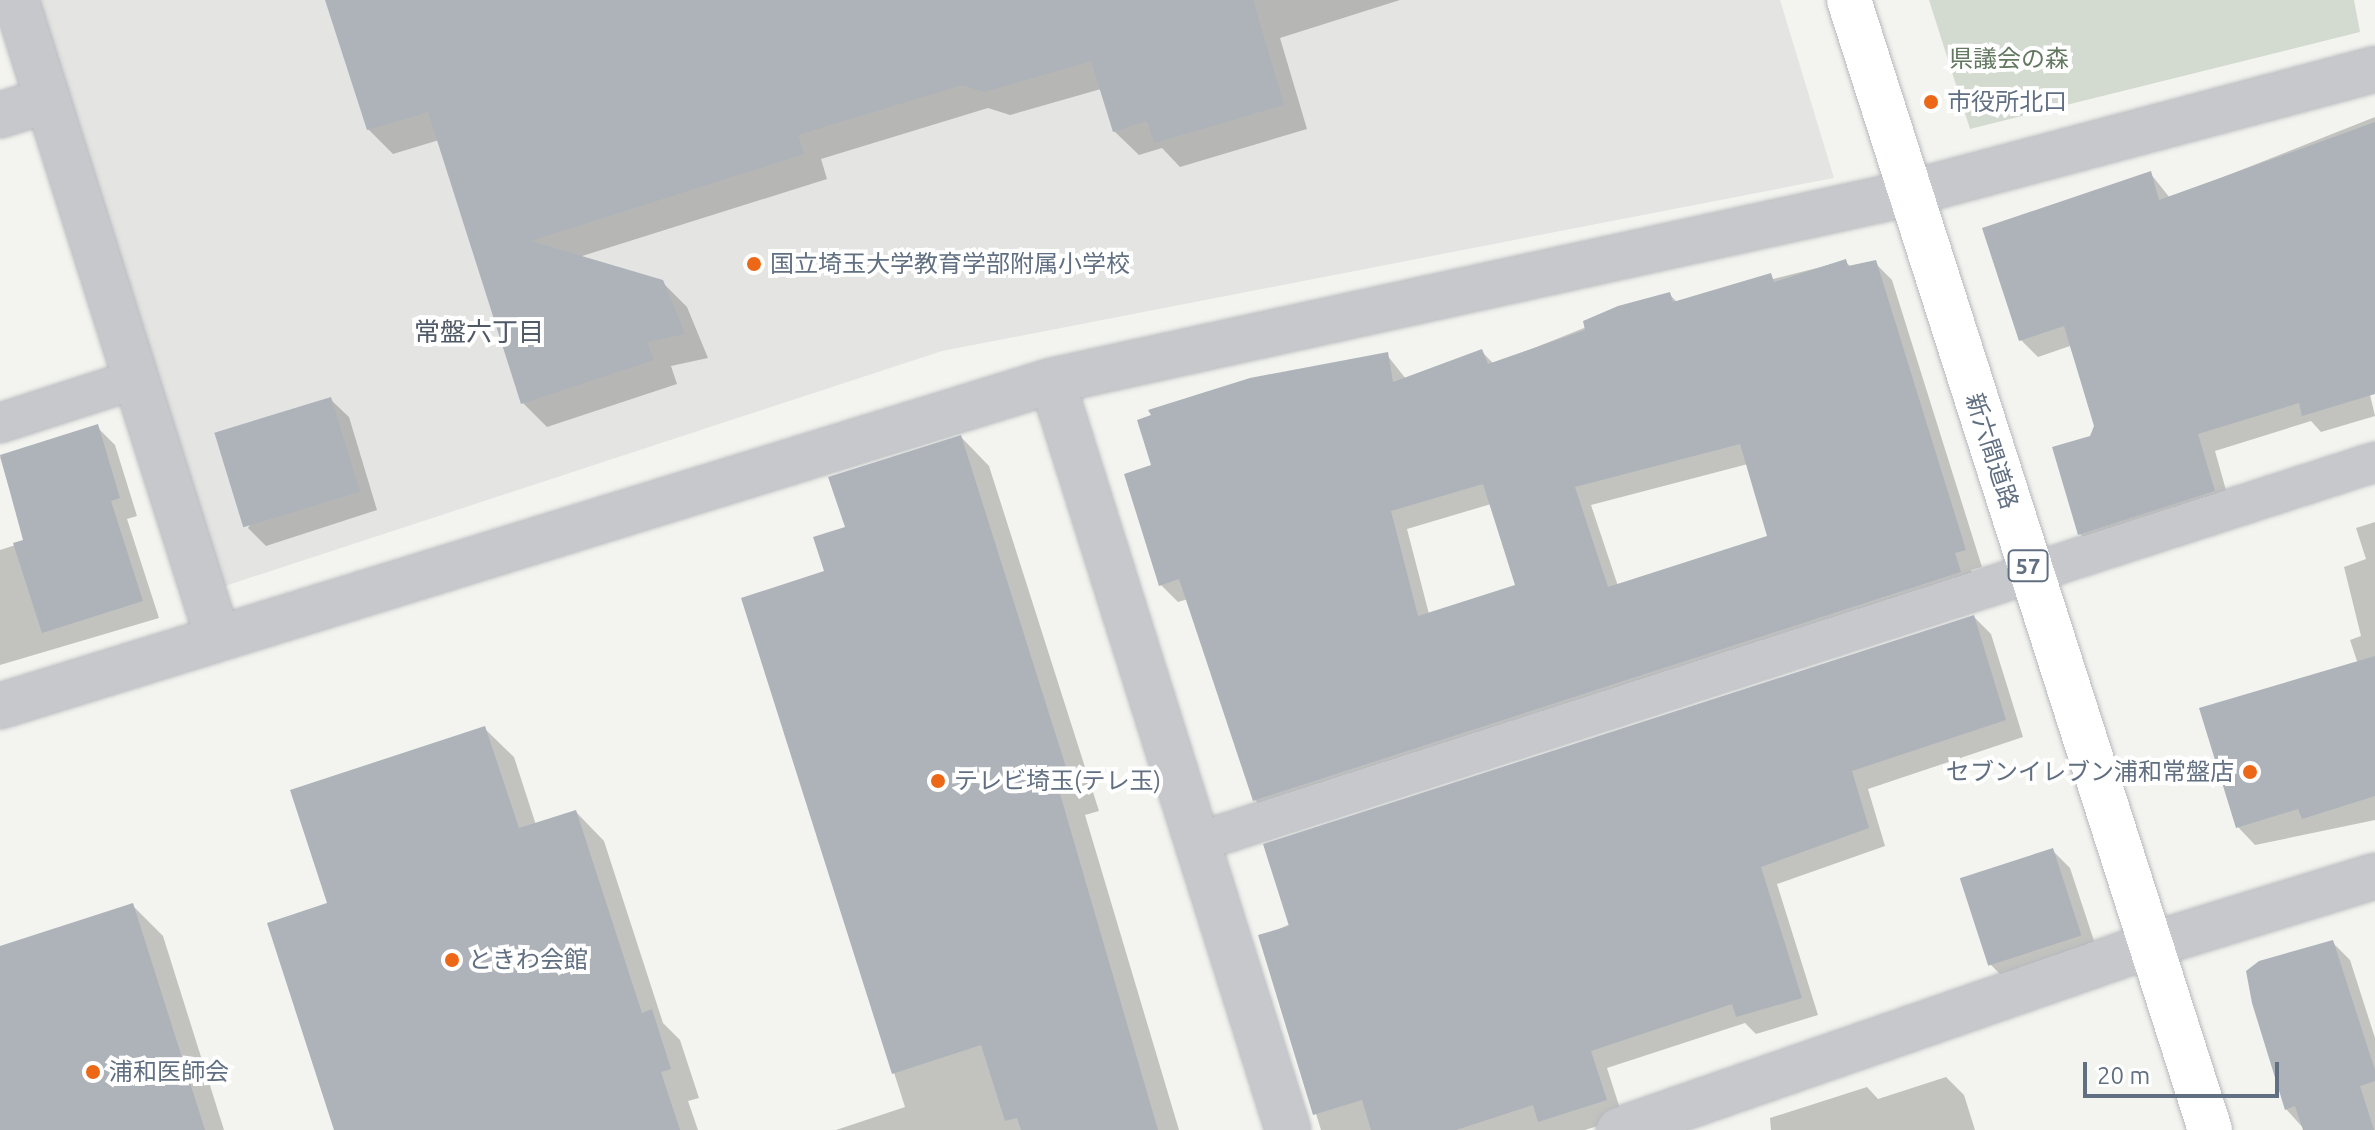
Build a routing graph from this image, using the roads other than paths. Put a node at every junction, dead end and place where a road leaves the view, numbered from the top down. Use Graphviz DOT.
graph roads {
  1 [pos="16,0"];
  2 [pos="1849,0"];
  3 [pos="2375,69"];
  4 [pos="48,100"];
  5 [pos="0,115"];
  6 [pos="1910,193"];
  7 [pos="136,379"];
  8 [pos="1052,381"];
  9 [pos="0,423"];
  10 [pos="2375,462"];
  11 [pos="2029,570"];
  12 [pos="217,635"];
  13 [pos="0,706"];
  14 [pos="1195,843"];
  15 [pos="2375,876"];
  16 [pos="2151,945"];
  17 [pos="1288,1130"];
  18 [pos="1619,1130"];
  19 [pos="2210,1130"];
  1 -- 4 [label="street"];
  2 -- 6 [label="main road, 新六間道路 / 57"];
  3 -- 6 [label="street"];
  4 -- 5 [label="street"];
  4 -- 7 [label="street"];
  6 -- 8 [label="street"];
  6 -- 11 [label="main road, 新六間道路 / 57"];
  7 -- 9 [label="lane"];
  7 -- 12 [label="street"];
  8 -- 12 [label="street"];
  8 -- 14 [label="street"];
  10 -- 11 [label="lane"];
  11 -- 14 [label="lane"];
  11 -- 16 [label="main road, 新六間道路 / 57"];
  12 -- 13 [label="street"];
  14 -- 17 [label="street"];
  15 -- 16 [label="street"];
  16 -- 18 [label="street"];
  16 -- 19 [label="main road, 新六間道路 / 57"];
}
